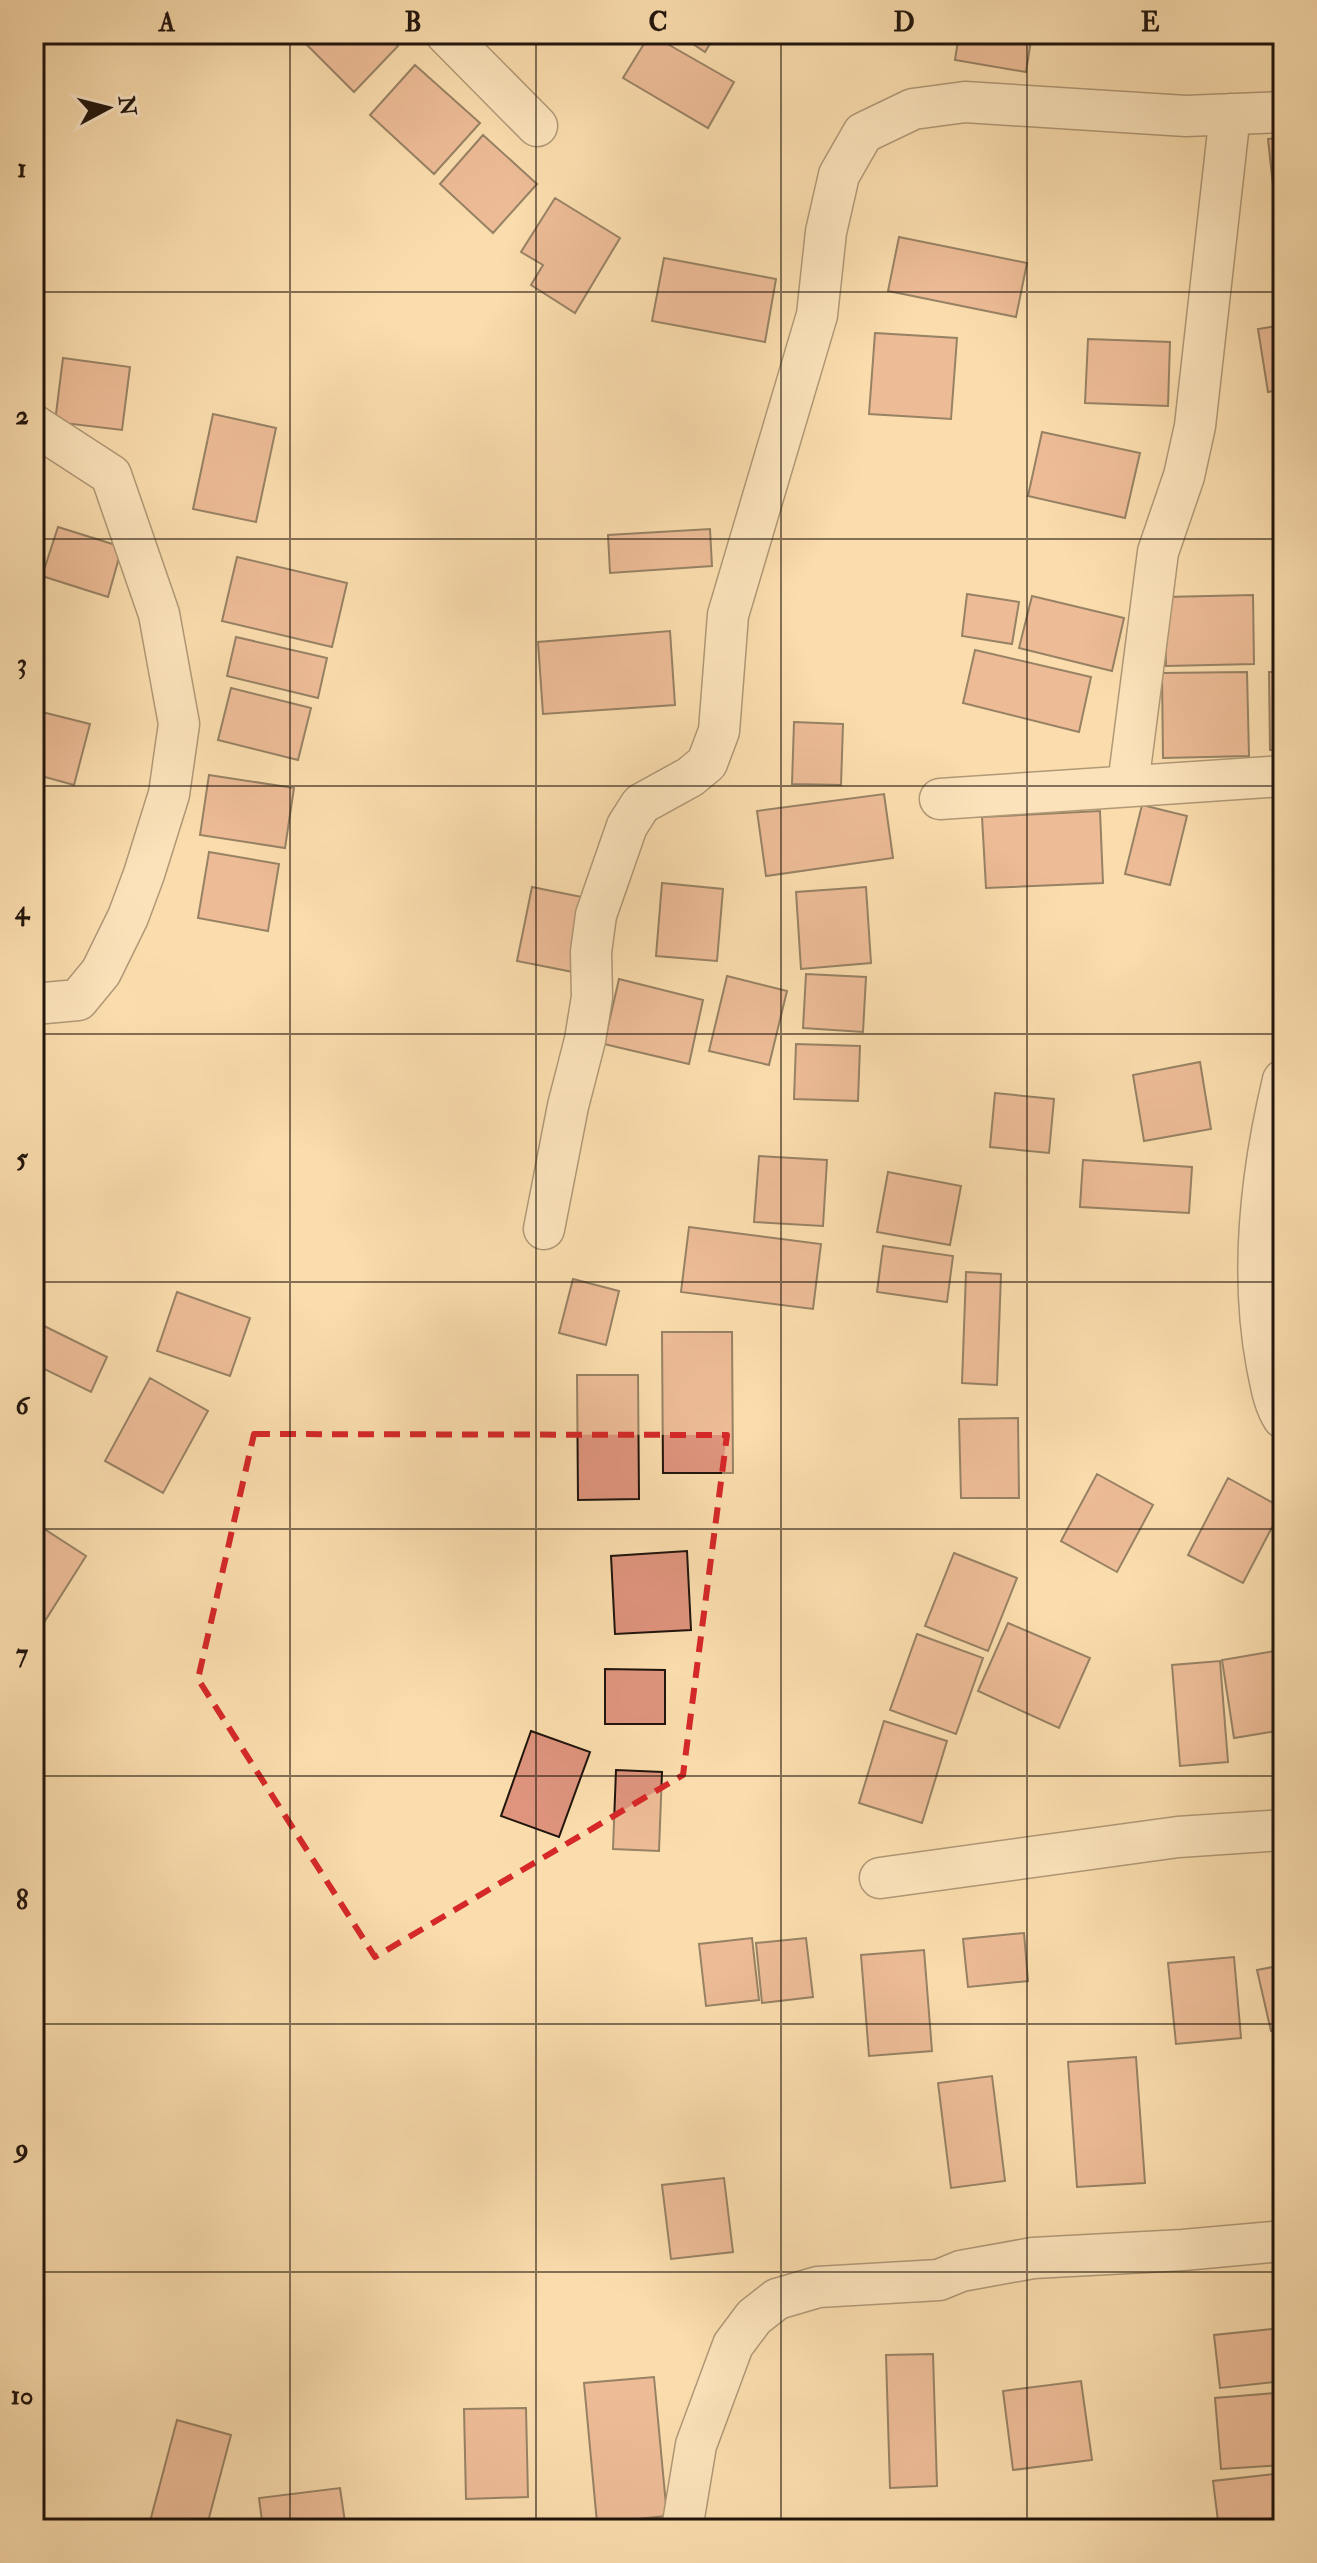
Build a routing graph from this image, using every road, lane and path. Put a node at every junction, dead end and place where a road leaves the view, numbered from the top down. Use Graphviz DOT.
graph roads {
  1 [pos="446,34"];
  2 [pos="1283,112"];
  3 [pos="1230,114"];
  4 [pos="537,126"];
  5 [pos="34,425"];
  6 [pos="1283,776"];
  7 [pos="1128,785"];
  8 [pos="940,799"];
  9 [pos="34,1004"];
  10 [pos="1283,1080"];
  11 [pos="544,1229"];
  12 [pos="1283,1418"];
  13 [pos="1283,1830"];
  14 [pos="880,1878"];
  15 [pos="1283,2241"];
  16 [pos="682,2529"];
  1 -- 4 [label="street"];
  2 -- 3 [label="street"];
  3 -- 7 [label="street"];
  3 -- 11 [label="street"];
  5 -- 9 [label="street"];
  6 -- 7 [label="street"];
  7 -- 8 [label="street"];
  10 -- 12 [label="street"];
  13 -- 14 [label="street"];
  15 -- 16 [label="street"];
}
